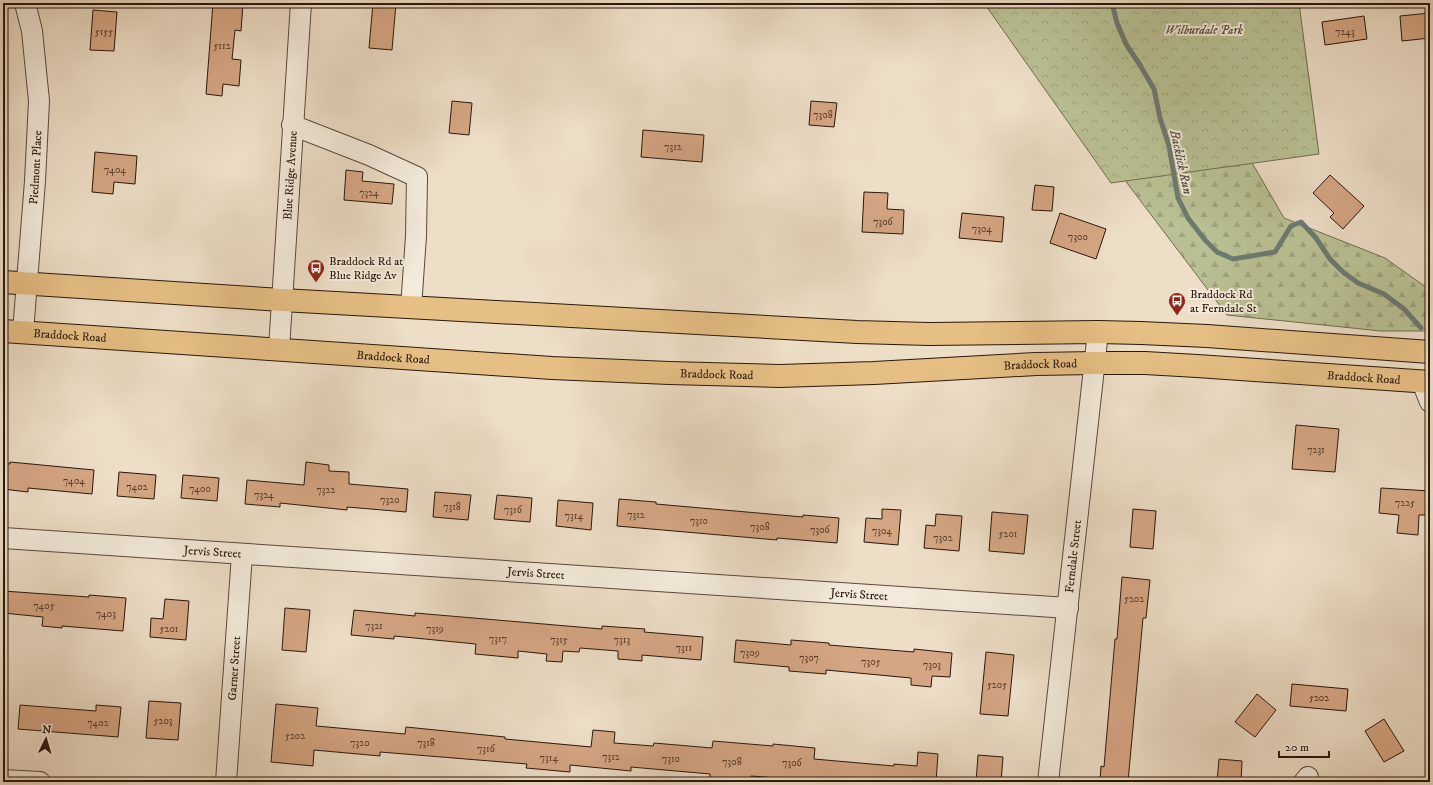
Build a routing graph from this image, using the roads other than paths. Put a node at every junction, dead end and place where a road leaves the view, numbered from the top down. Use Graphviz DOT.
graph roads {
  1 [pos="25,3"];
  2 [pos="301,3"];
  3 [pos="292,125"];
  4 [pos="3,282"];
  5 [pos="27,283"];
  6 [pos="282,300"];
  7 [pos="411,308"];
  8 [pos="13,332"];
  9 [pos="1098,332"];
  10 [pos="279,349"];
  11 [pos="1430,352"];
  12 [pos="1095,363"];
  13 [pos="1426,382"];
  14 [pos="1430,402"];
  15 [pos="3,538"];
  16 [pos="242,554"];
  17 [pos="1068,608"];
  18 [pos="3,780"];
  19 [pos="40,782"];
  20 [pos="226,782"];
  21 [pos="1048,782"];
  1 -- 5 [label="street, Piedmont Place"];
  2 -- 3 [label="street, Blue Ridge Avenue"];
  3 -- 6 [label="street, Blue Ridge Avenue"];
  3 -- 7 [label="street"];
  4 -- 5 [label="main road"];
  5 -- 6 [label="main road"];
  5 -- 8 [label="street, Piedmont Place"];
  6 -- 7 [label="main road"];
  6 -- 10 [label="street, Blue Ridge Avenue"];
  7 -- 9 [label="main road"];
  8 -- 10 [label="main road, Braddock Road"];
  9 -- 11 [label="main road"];
  9 -- 12 [label="street, Ferndale Street"];
  10 -- 12 [label="main road, Braddock Road"];
  12 -- 13 [label="main road, Braddock Road"];
  12 -- 17 [label="street, Ferndale Street"];
  13 -- 14 [label="street"];
  15 -- 16 [label="street, Jervis Street"];
  16 -- 17 [label="street, Jervis Street"];
  16 -- 20 [label="street, Garner Street"];
  17 -- 21 [label="street, Ferndale Street"];
  18 -- 19 [label="street"];
}
